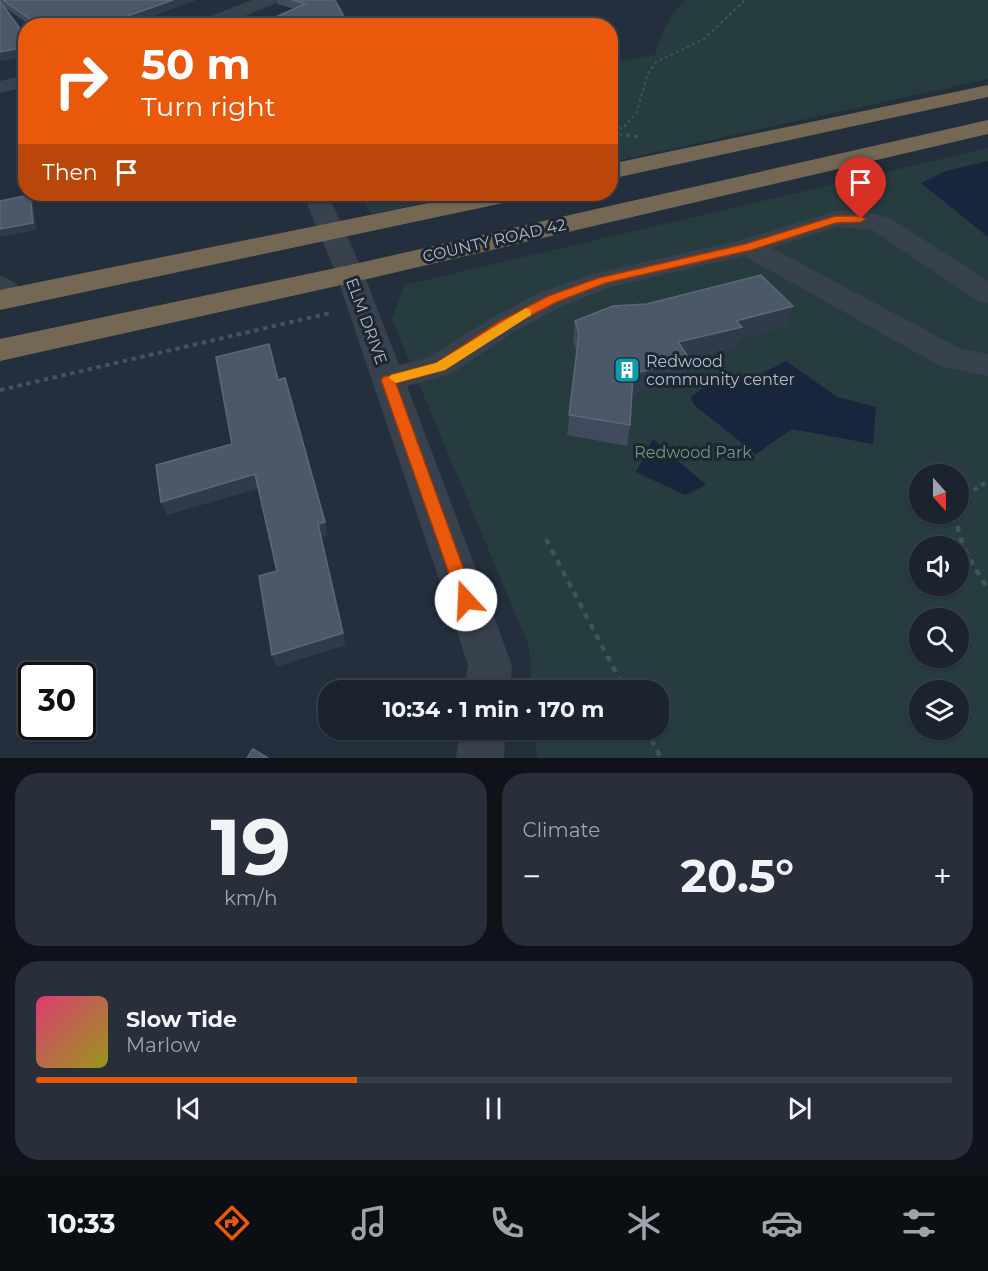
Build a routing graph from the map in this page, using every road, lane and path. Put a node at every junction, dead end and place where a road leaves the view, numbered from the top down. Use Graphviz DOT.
graph roads {
  1 [pos="268,0"];
  2 [pos="745,0"];
  3 [pos="223,18"];
  4 [pos="18,83"];
  5 [pos="0,87"];
  6 [pos="988,91"];
  7 [pos="988,127"];
  8 [pos="618,130"];
  9 [pos="618,170"];
  10 [pos="318,201"];
  11 [pos="475,201"];
  12 [pos="332,231"];
  13 [pos="748,247"];
  14 [pos="350,274"];
  15 [pos="4,294"];
  16 [pos="988,294"];
  17 [pos="327,314"];
  18 [pos="0,350"];
  19 [pos="988,365"];
  20 [pos="388,380"];
  21 [pos="0,390"];
  22 [pos="988,481"];
  23 [pos="546,538"];
  24 [pos="988,589"];
  25 [pos="488,680"];
  26 [pos="620,680"];
  27 [pos="482,740"];
  28 [pos="652,740"];
  29 [pos="480,758"];
  30 [pos="661,758"];
  1 -- 3 [label="street"];
  2 -- 8 [label="path"];
  4 -- 5 [label="street"];
  6 -- 9 [label="highway"];
  7 -- 14 [label="highway, COUNTY ROAD 42"];
  10 -- 12 [label="street, ELM DRIVE"];
  11 -- 12 [label="highway"];
  12 -- 14 [label="street, ELM DRIVE"];
  12 -- 15 [label="highway"];
  13 -- 16 [label="street"];
  13 -- 19 [label="street"];
  13 -- 20 [label="street"];
  14 -- 18 [label="highway, COUNTY ROAD 42"];
  14 -- 20 [label="street, ELM DRIVE"];
  17 -- 21 [label="path"];
  20 -- 25 [label="street, ELM DRIVE"];
  22 -- 24 [label="path"];
  23 -- 26 [label="path"];
  27 -- 29 [label="street"];
  28 -- 30 [label="path"];
}
